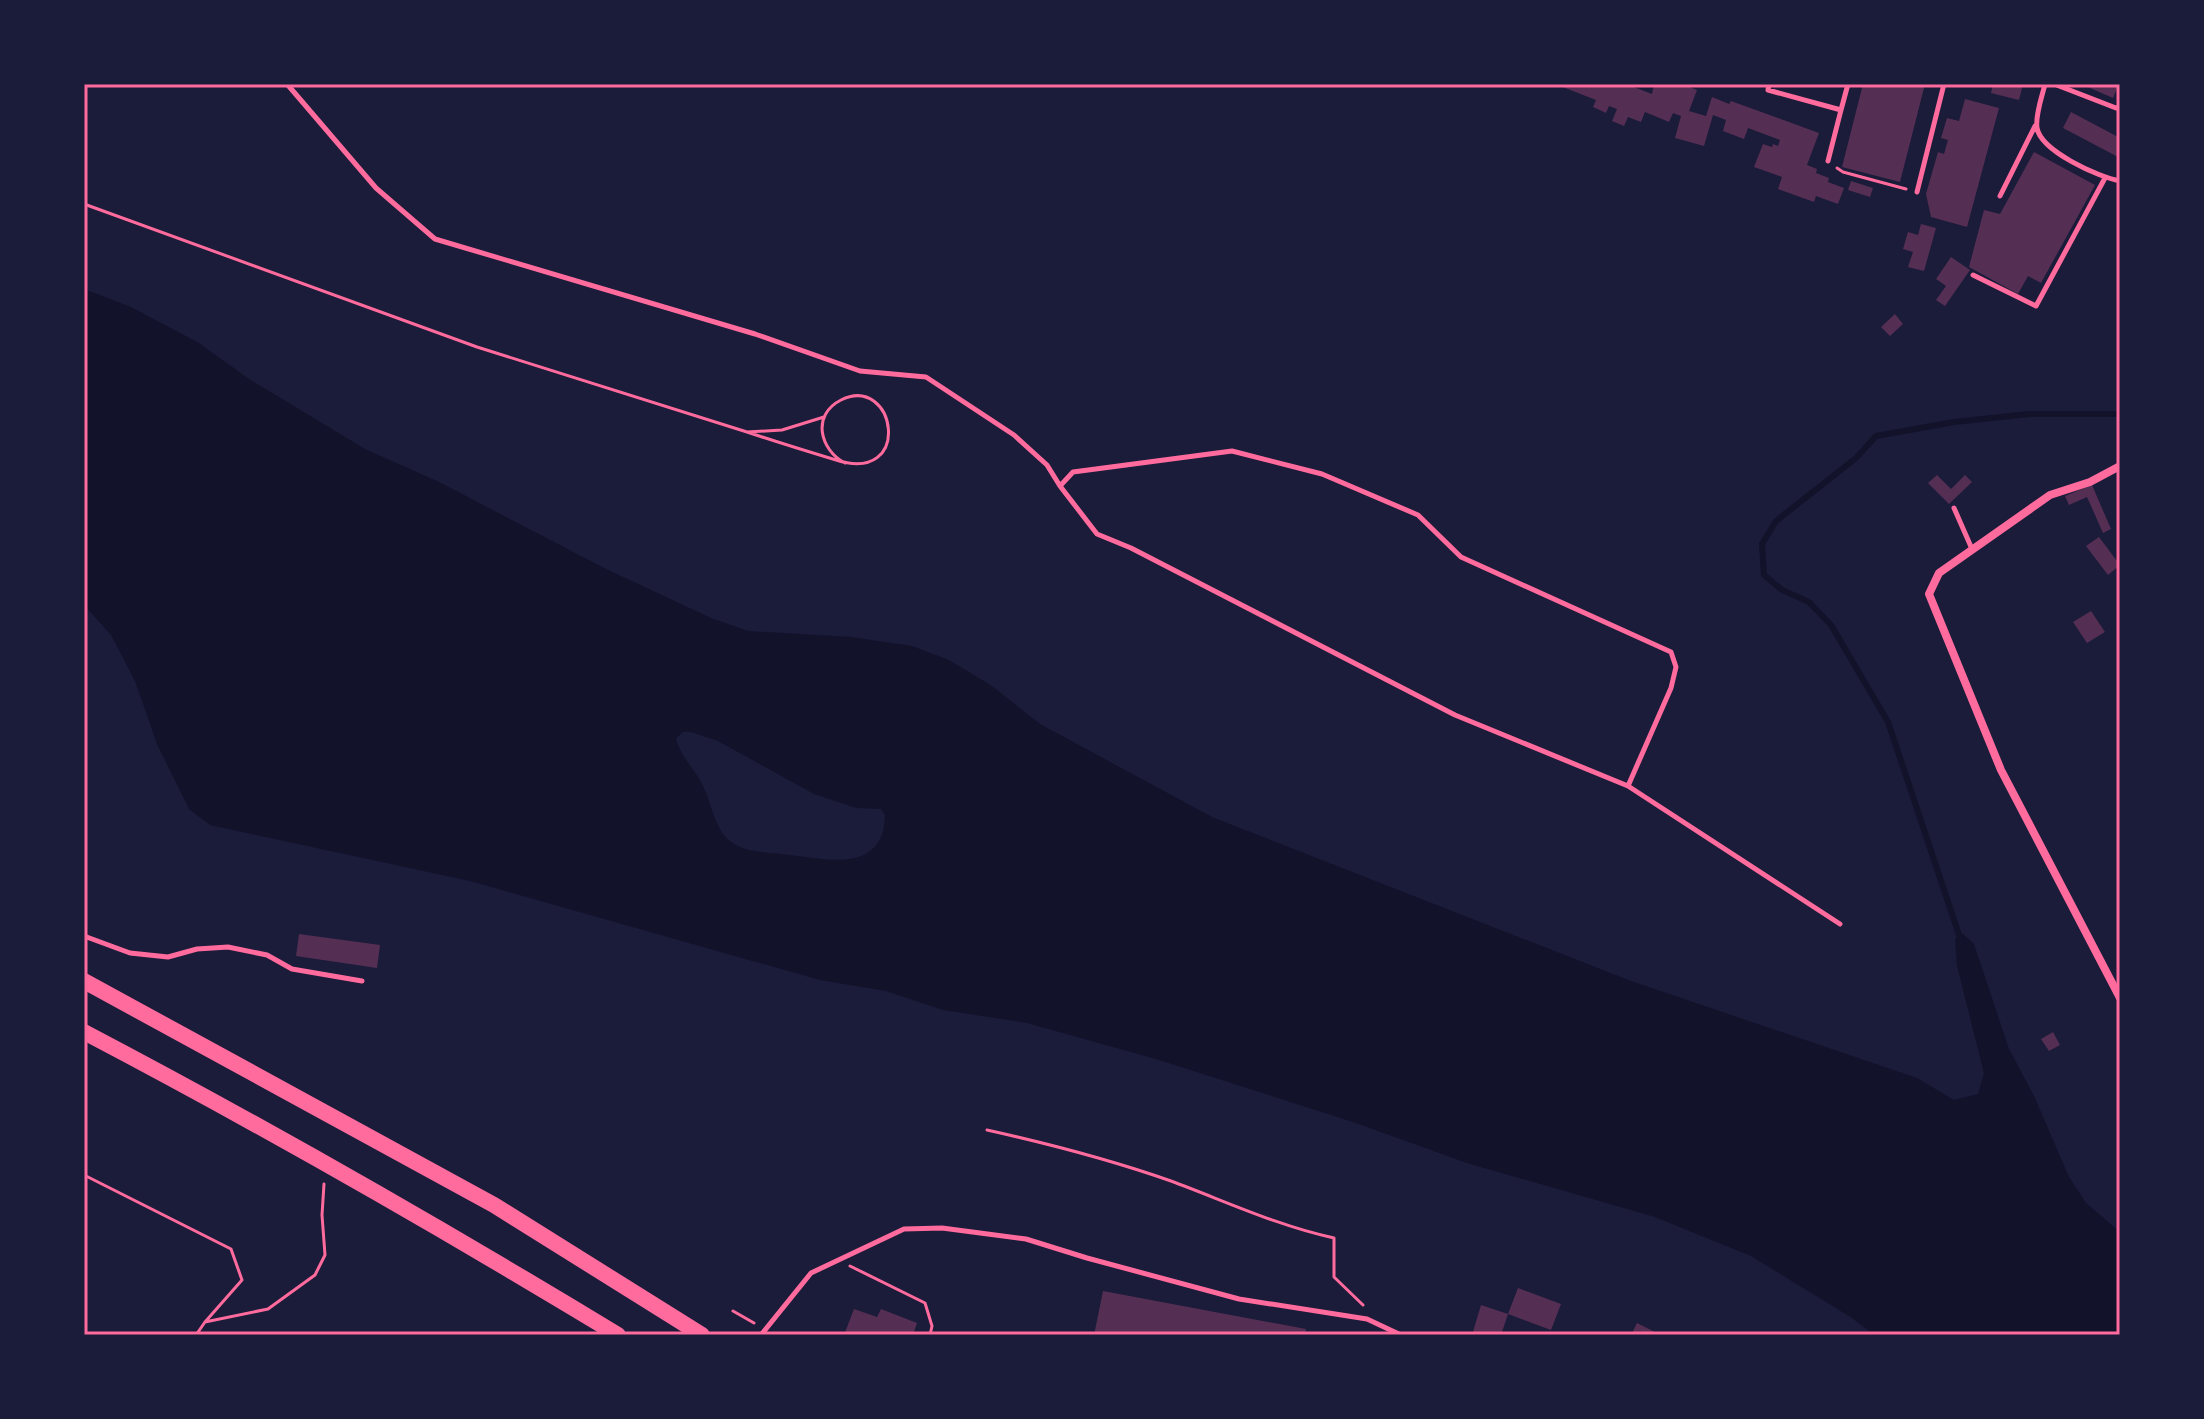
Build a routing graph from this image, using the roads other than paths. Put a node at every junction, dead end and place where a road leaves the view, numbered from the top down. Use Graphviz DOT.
graph roads {
  1 [pos="287,84"];
  2 [pos="1769,84"];
  3 [pos="1848,84"];
  4 [pos="1944,84"];
  5 [pos="2045,84"];
  6 [pos="2054,84"];
  7 [pos="2120,107"];
  8 [pos="1841,110"];
  9 [pos="2036,124"];
  10 [pos="1828,161"];
  11 [pos="2105,178"];
  12 [pos="2120,181"];
  13 [pos="1917,192"];
  14 [pos="2000,196"];
  15 [pos="1973,275"];
  16 [pos="2120,466"];
  17 [pos="1060,486"];
  18 [pos="1954,508"];
  19 [pos="1973,550"];
  20 [pos="1628,786"];
  21 [pos="1840,924"];
  22 [pos="84,936"];
  23 [pos="84,981"];
  24 [pos="362,981"];
  25 [pos="2120,998"];
  26 [pos="84,1032"];
  27 [pos="764,1332"];
  28 [pos="618,1335"];
  29 [pos="702,1335"];
  30 [pos="1401,1335"];
  1 -- 17 [label="lane"];
  2 -- 8 [label="lane"];
  3 -- 8 [label="lane"];
  4 -- 13 [label="lane"];
  5 -- 9 [label="lane"];
  6 -- 7 [label="lane"];
  8 -- 10 [label="lane"];
  9 -- 11 [label="lane"];
  9 -- 14 [label="lane"];
  11 -- 12 [label="lane"];
  11 -- 15 [label="lane"];
  16 -- 19 [label="street"];
  17 -- 20 [label="lane"];
  17 -- 20 [label="lane"];
  18 -- 19 [label="lane"];
  19 -- 25 [label="street"];
  20 -- 21 [label="lane"];
  22 -- 24 [label="lane"];
  23 -- 29 [label="highway"];
  26 -- 28 [label="highway"];
  27 -- 30 [label="lane"];
}
